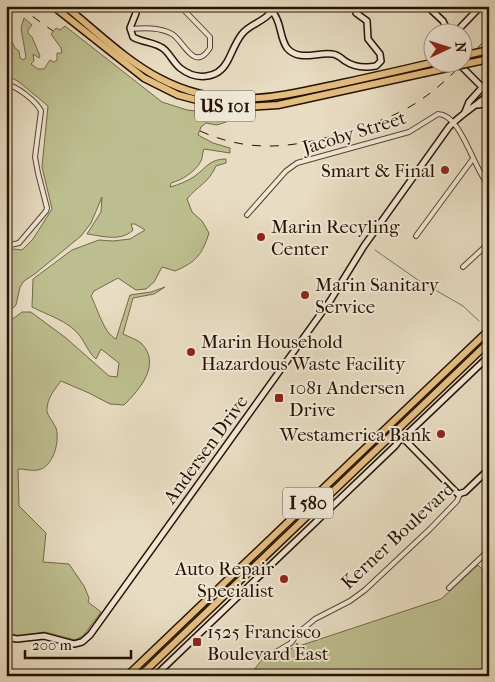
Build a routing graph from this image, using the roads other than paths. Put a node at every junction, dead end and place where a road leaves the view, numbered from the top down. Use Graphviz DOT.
graph roads {
  1 [pos="53,6"];
  2 [pos="66,6"];
  3 [pos="136,6"];
  4 [pos="180,6"];
  5 [pos="356,6"];
  6 [pos="427,6"];
  7 [pos="481,6"];
  8 [pos="274,9"];
  9 [pos="443,22"];
  10 [pos="466,22"];
  11 [pos="130,28"];
  12 [pos="489,50"];
  13 [pos="472,54"];
  14 [pos="489,59"];
  15 [pos="422,65"];
  16 [pos="467,72"];
  17 [pos="489,80"];
  18 [pos="6,85"];
  19 [pos="482,88"];
  20 [pos="489,94"];
  21 [pos="489,103"];
  22 [pos="475,106"];
  23 [pos="465,112"];
  24 [pos="454,122"];
  25 [pos="472,160"];
  26 [pos="489,186"];
  27 [pos="247,214"];
  28 [pos="416,236"];
  29 [pos="489,242"];
  30 [pos="6,246"];
  31 [pos="462,267"];
  32 [pos="489,330"];
  33 [pos="489,343"];
  34 [pos="489,356"];
  35 [pos="403,441"];
  36 [pos="488,472"];
  37 [pos="460,494"];
  38 [pos="489,550"];
  39 [pos="449,588"];
  40 [pos="6,637"];
  41 [pos="274,653"];
  42 [pos="128,676"];
  43 [pos="140,676"];
  44 [pos="155,676"];
  1 -- 14 [label="highway, US 101, bridge"];
  2 -- 15 [label="highway, US 101"];
  3 -- 11 [label="street"];
  4 -- 11 [label="street"];
  5 -- 8 [label="street"];
  6 -- 9 [label="street"];
  7 -- 10 [label="street"];
  8 -- 11 [label="street"];
  12 -- 13 [label="highway, bridge"];
  16 -- 19 [label="street"];
  17 -- 19 [label="street, Andersen Drive"];
  18 -- 30 [label="street"];
  19 -- 20 [label="street"];
  19 -- 23 [label="street, Andersen Drive"];
  20 -- 22 [label="street, Andersen Drive"];
  21 -- 22 [label="street"];
  22 -- 23 [label="street, Andersen Drive"];
  23 -- 24 [label="street, Andersen Drive"];
  24 -- 25 [label="street"];
  24 -- 27 [label="street, Jacoby Street"];
  24 -- 40 [label="street, Andersen Drive"];
  25 -- 26 [label="street"];
  25 -- 28 [label="street"];
  29 -- 31 [label="street"];
  32 -- 42 [label="highway, I 580"];
  33 -- 43 [label="highway, I 580"];
  34 -- 35 [label="street"];
  35 -- 37 [label="street"];
  35 -- 44 [label="street"];
  36 -- 37 [label="street, Kerner Boulevard"];
  37 -- 41 [label="street, Kerner Boulevard"];
  38 -- 39 [label="street"];
}
